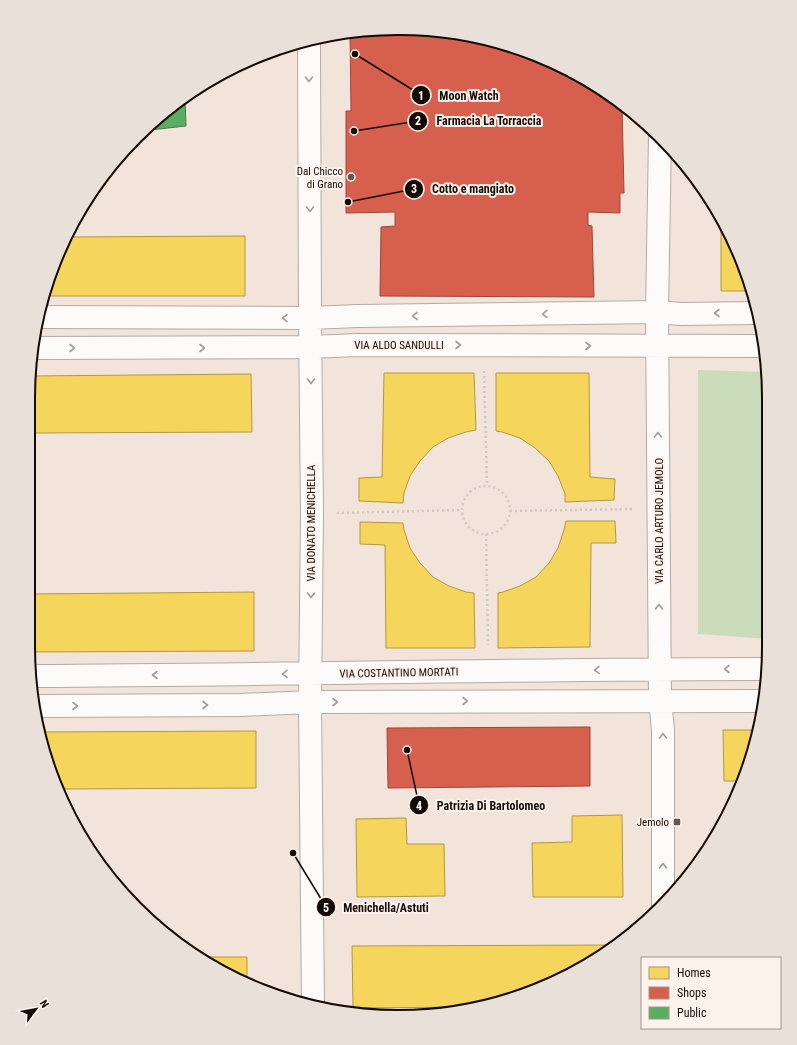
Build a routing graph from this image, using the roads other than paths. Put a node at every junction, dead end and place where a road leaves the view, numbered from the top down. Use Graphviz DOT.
graph roads {
  1 [pos="309,46"];
  2 [pos="660,145"];
  3 [pos="657,312"];
  4 [pos="752,313"];
  5 [pos="44,317"];
  6 [pos="310,318"];
  7 [pos="657,346"];
  8 [pos="758,346"];
  9 [pos="310,347"];
  10 [pos="39,348"];
  11 [pos="660,669"];
  12 [pos="761,669"];
  13 [pos="310,674"];
  14 [pos="36,676"];
  15 [pos="660,700"];
  16 [pos="758,701"];
  17 [pos="310,702"];
  18 [pos="40,706"];
  19 [pos="663,896"];
  20 [pos="313,1000"];
  1 -- 6 [label="street, VIA DONATO MENICHELLA, one-way"];
  2 -- 3 [label="street, VIA CARLO ARTURO JEMOLO"];
  4 -- 3 [label="street, one-way"];
  3 -- 6 [label="street, one-way"];
  3 -- 7 [label="street, VIA CARLO ARTURO JEMOLO"];
  6 -- 5 [label="street, one-way"];
  6 -- 9 [label="street, VIA DONATO MENICHELLA"];
  7 -- 8 [label="street, VIA ALDO SANDULLI"];
  9 -- 7 [label="street, VIA ALDO SANDULLI, one-way"];
  11 -- 7 [label="street, VIA CARLO ARTURO JEMOLO, one-way"];
  10 -- 9 [label="street, VIA ALDO SANDULLI, one-way"];
  9 -- 13 [label="street, VIA DONATO MENICHELLA, one-way"];
  12 -- 11 [label="street, VIA COSTANTINO MORTATI, one-way"];
  11 -- 13 [label="street, VIA COSTANTINO MORTATI, one-way"];
  11 -- 15 [label="street, VIA CARLO ARTURO JEMOLO"];
  13 -- 14 [label="street, VIA COSTANTINO MORTATI, one-way"];
  13 -- 17 [label="street, VIA DONATO MENICHELLA"];
  15 -- 16 [label="street"];
  17 -- 15 [label="street, one-way"];
  19 -- 15 [label="street, VIA CARLO ARTURO JEMOLO, one-way"];
  18 -- 17 [label="street, one-way"];
  17 -- 20 [label="street, VIA DONATO MENICHELLA"];
}
